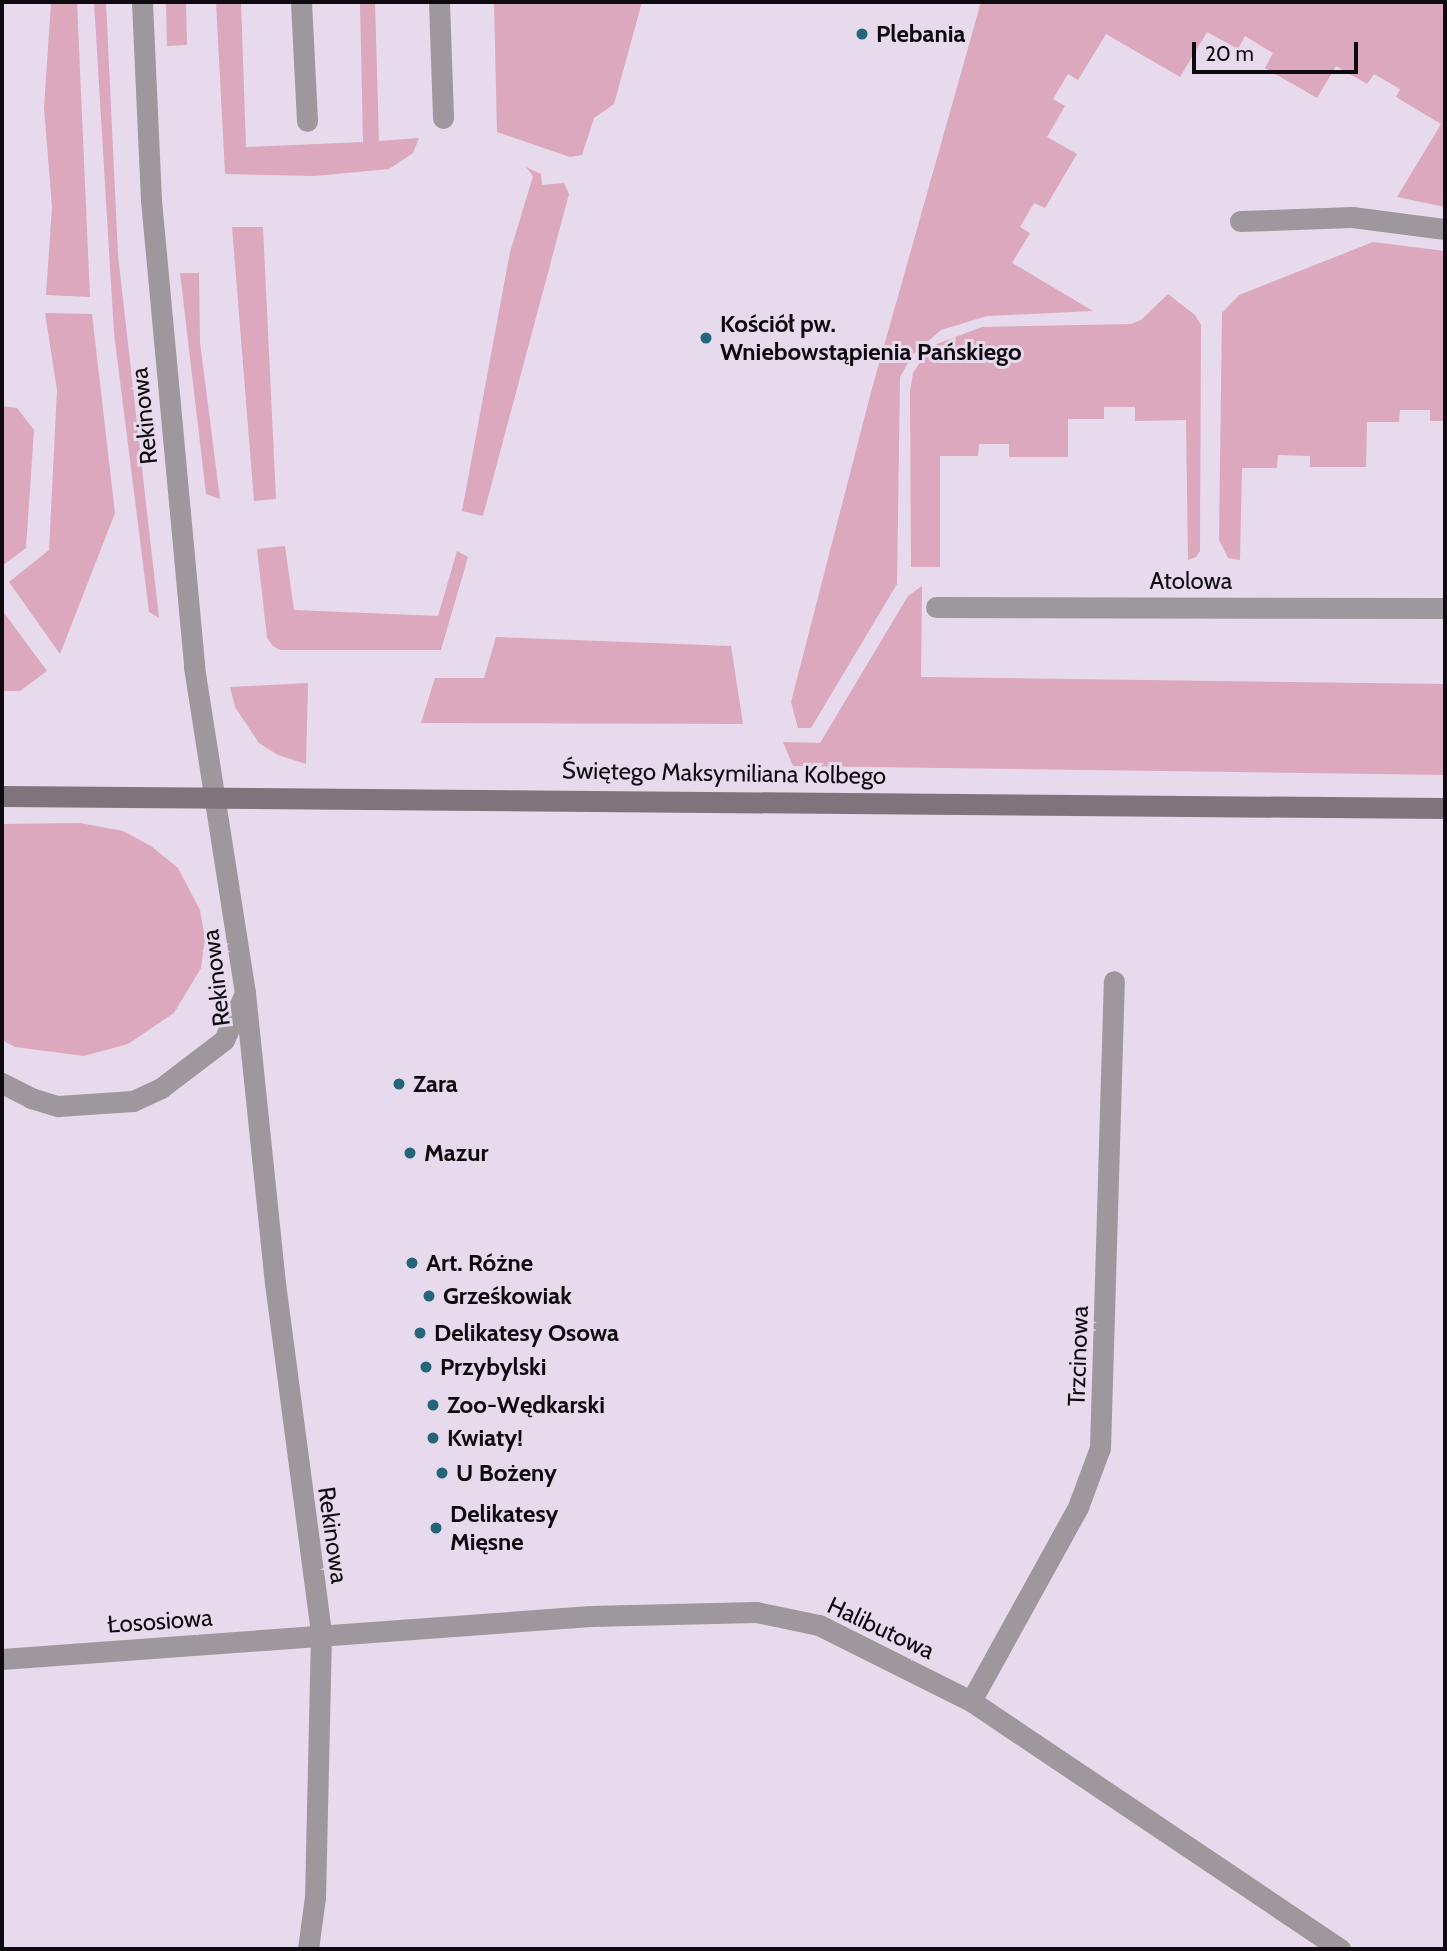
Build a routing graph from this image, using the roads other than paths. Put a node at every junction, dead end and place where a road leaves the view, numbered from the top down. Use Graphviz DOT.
graph roads {
  1 [pos="142,2"];
  2 [pos="301,2"];
  3 [pos="439,2"];
  4 [pos="443,117"];
  5 [pos="307,121"];
  6 [pos="1240,221"];
  7 [pos="1445,229"];
  8 [pos="936,607"];
  9 [pos="1445,608"];
  10 [pos="2,796"];
  11 [pos="215,798"];
  12 [pos="1445,808"];
  13 [pos="1114,981"];
  14 [pos="245,993"];
  15 [pos="2,1083"];
  16 [pos="321,1634"];
  17 [pos="2,1659"];
  18 [pos="971,1701"];
  19 [pos="308,1949"];
  20 [pos="1340,1949"];
  1 -- 11 [label="street, Rekinowa"];
  2 -- 5 [label="street"];
  3 -- 4 [label="street"];
  6 -- 7 [label="street"];
  8 -- 9 [label="street, Atolowa"];
  10 -- 11 [label="main road, Świętego Maksymiliana Kolbego"];
  11 -- 12 [label="main road, Świętego Maksymiliana Kolbego"];
  11 -- 14 [label="street, Rekinowa"];
  13 -- 18 [label="street, Trzcinowa"];
  14 -- 15 [label="street"];
  14 -- 16 [label="street, Rekinowa"];
  16 -- 17 [label="street, Łososiowa"];
  16 -- 18 [label="street, Halibutowa"];
  16 -- 19 [label="street, Rekinowa"];
  18 -- 20 [label="street, Halibutowa"];
}
